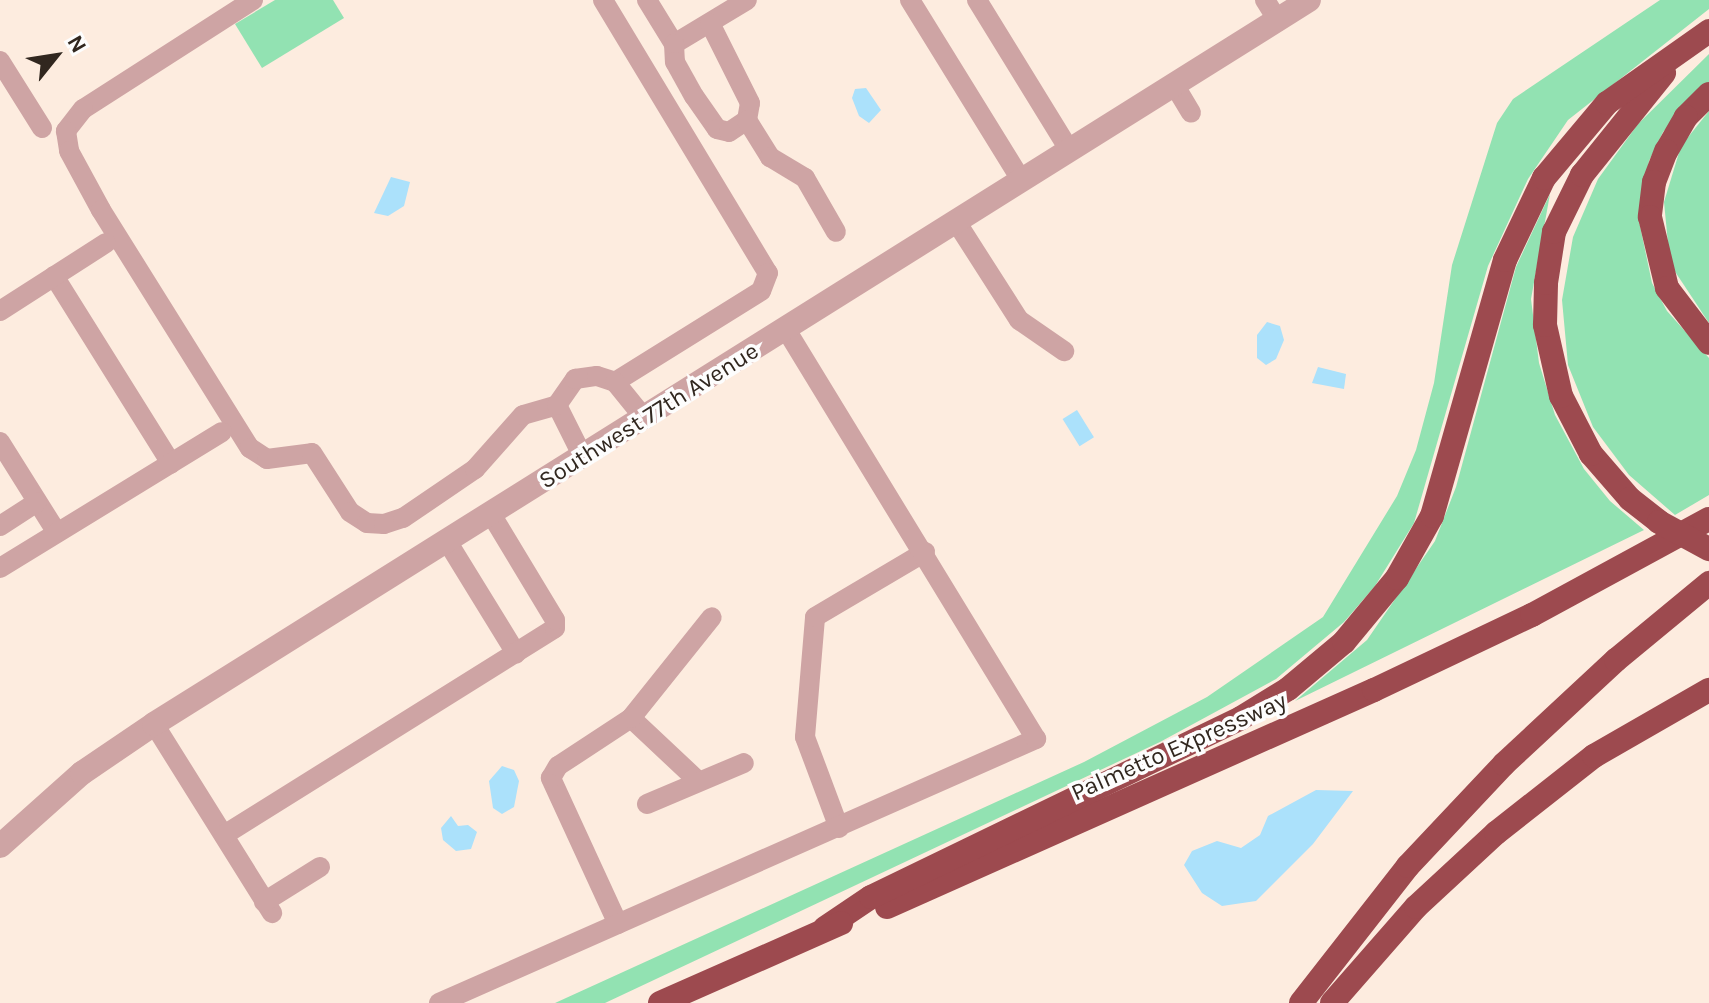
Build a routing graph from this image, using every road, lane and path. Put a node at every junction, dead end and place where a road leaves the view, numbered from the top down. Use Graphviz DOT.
graph roads {
  1 [pos="253,0"];
  2 [pos="603,0"];
  3 [pos="647,0"];
  4 [pos="747,0"];
  5 [pos="910,0"];
  6 [pos="977,0"];
  7 [pos="1309,0"];
  8 [pos="1272,10"];
  9 [pos="710,23"];
  10 [pos="1709,31"];
  11 [pos="674,44"];
  12 [pos="1681,53"];
  13 [pos="0,61"];
  14 [pos="1175,86"];
  15 [pos="1709,94"];
  16 [pos="1191,113"];
  17 [pos="747,120"];
  18 [pos="42,128"];
  19 [pos="1070,151"];
  20 [pos="1022,181"];
  21 [pos="957,223"];
  22 [pos="836,232"];
  23 [pos="106,243"];
  24 [pos="54,276"];
  25 [pos="0,311"];
  26 [pos="786,330"];
  27 [pos="1709,343"];
  28 [pos="1064,351"];
  29 [pos="615,382"];
  30 [pos="557,405"];
  31 [pos="645,419"];
  32 [pos="222,432"];
  33 [pos="0,442"];
  34 [pos="583,457"];
  35 [pos="171,463"];
  36 [pos="37,502"];
  37 [pos="491,514"];
  38 [pos="1709,519"];
  39 [pos="0,526"];
  40 [pos="57,533"];
  41 [pos="447,541"];
  42 [pos="1709,549"];
  43 [pos="925,552"];
  44 [pos="0,568"];
  45 [pos="1709,583"];
  46 [pos="712,617"];
  47 [pos="516,653"];
  48 [pos="1709,690"];
  49 [pos="631,718"];
  50 [pos="154,724"];
  51 [pos="744,763"];
  52 [pos="698,781"];
  53 [pos="647,804"];
  54 [pos="839,828"];
  55 [pos="224,835"];
  56 [pos="0,845"];
  57 [pos="320,867"];
  58 [pos="618,924"];
  59 [pos="825,928"];
  60 [pos="439,1003"];
  61 [pos="660,1003"];
  62 [pos="1301,1003"];
  63 [pos="1332,1003"];
  1 -- 30 [label="street"];
  2 -- 29 [label="street"];
  3 -- 11 [label="street"];
  4 -- 9 [label="street"];
  5 -- 20 [label="street"];
  6 -- 19 [label="street"];
  7 -- 8 [label="street, Southwest 77th Avenue"];
  8 -- 14 [label="street, Southwest 77th Avenue"];
  9 -- 11 [label="street"];
  9 -- 17 [label="street"];
  10 -- 12 [label="highway"];
  11 -- 17 [label="street"];
  12 -- 42 [label="highway, bridge"];
  12 -- 59 [label="highway"];
  13 -- 18 [label="street"];
  14 -- 16 [label="street"];
  14 -- 19 [label="street, Southwest 77th Avenue"];
  15 -- 27 [label="highway"];
  17 -- 22 [label="street"];
  19 -- 20 [label="street, Southwest 77th Avenue"];
  20 -- 21 [label="street, Southwest 77th Avenue"];
  21 -- 26 [label="street, Southwest 77th Avenue"];
  21 -- 28 [label="street"];
  23 -- 24 [label="street"];
  24 -- 25 [label="street"];
  24 -- 35 [label="street"];
  26 -- 31 [label="street, Southwest 77th Avenue"];
  26 -- 43 [label="street"];
  29 -- 30 [label="street"];
  29 -- 31 [label="street"];
  30 -- 34 [label="street"];
  31 -- 34 [label="street, Southwest 77th Avenue"];
  32 -- 35 [label="street"];
  33 -- 36 [label="street"];
  34 -- 37 [label="street, Southwest 77th Avenue"];
  35 -- 40 [label="street"];
  36 -- 39 [label="street"];
  36 -- 40 [label="street"];
  37 -- 41 [label="street, Southwest 77th Avenue"];
  37 -- 47 [label="street"];
  38 -- 59 [label="highway, Palmetto Expressway"];
  40 -- 44 [label="street"];
  41 -- 47 [label="street"];
  41 -- 50 [label="street, Southwest 77th Avenue"];
  43 -- 54 [label="street"];
  43 -- 54 [label="street"];
  45 -- 62 [label="highway"];
  46 -- 49 [label="street"];
  47 -- 55 [label="street"];
  48 -- 63 [label="highway"];
  49 -- 52 [label="street"];
  49 -- 58 [label="street"];
  50 -- 55 [label="street"];
  50 -- 56 [label="street, Southwest 77th Avenue"];
  51 -- 52 [label="street"];
  52 -- 53 [label="street"];
  54 -- 58 [label="street"];
  55 -- 57 [label="street"];
  58 -- 60 [label="street"];
  59 -- 61 [label="highway, Palmetto Expressway"];
}
